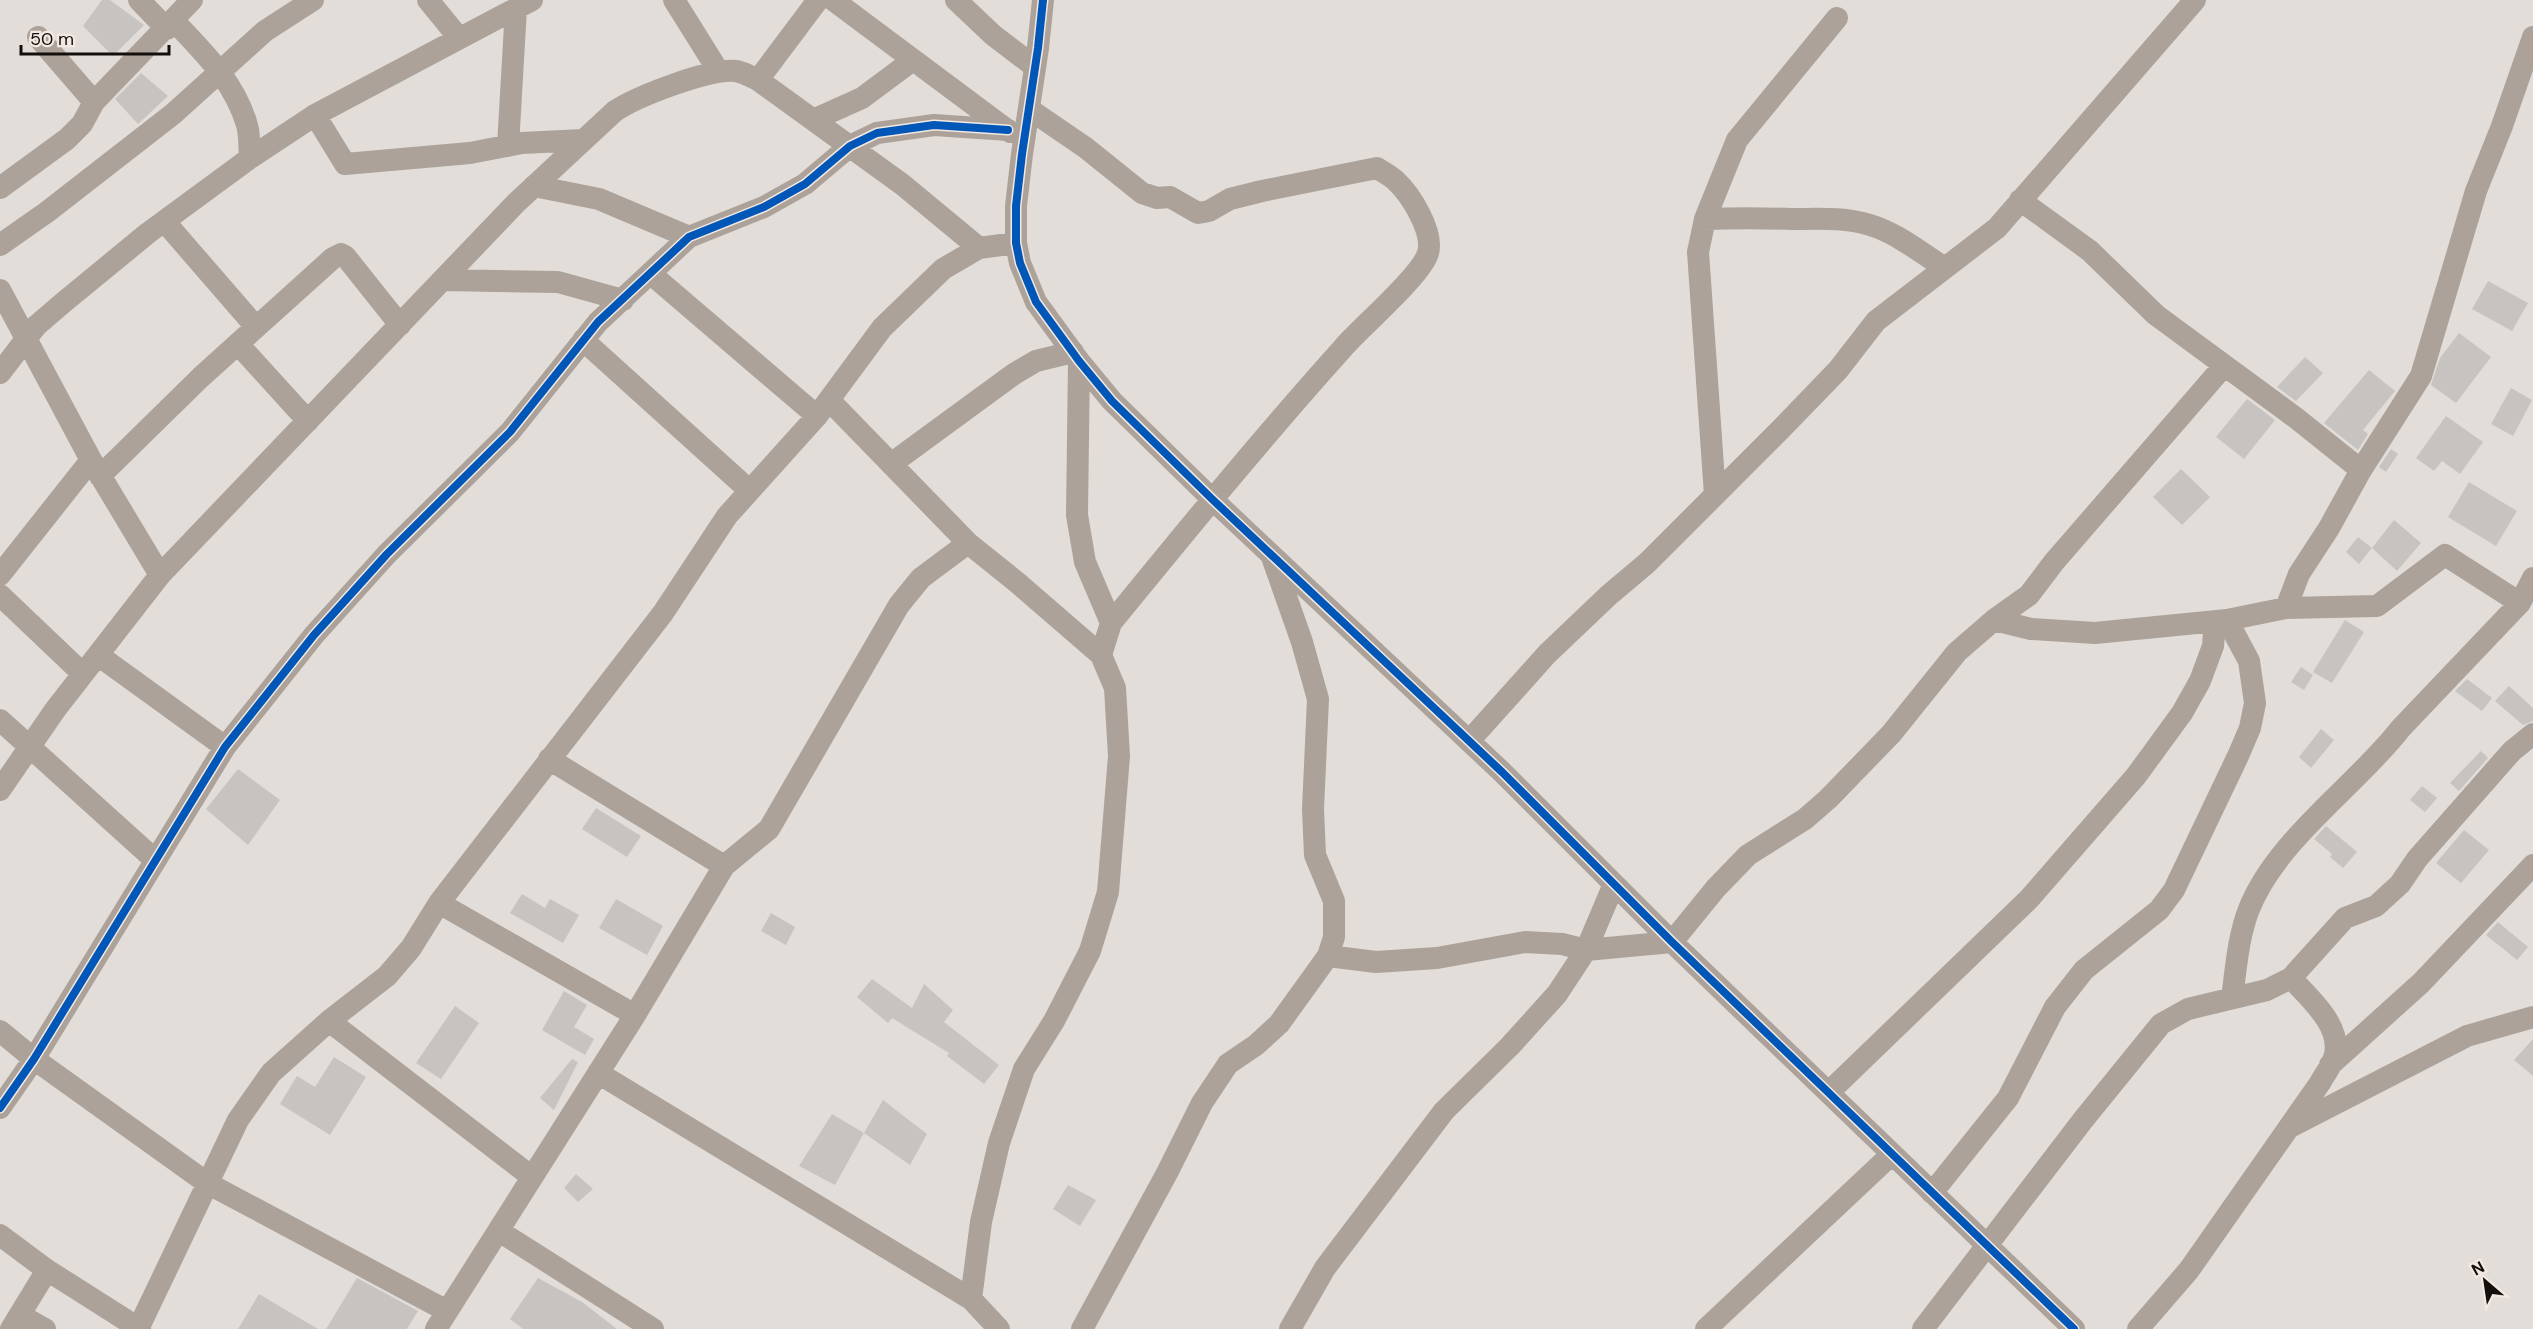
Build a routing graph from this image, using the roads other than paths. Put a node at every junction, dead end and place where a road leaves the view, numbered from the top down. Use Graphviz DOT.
graph roads {
  1 [pos="139,0"];
  2 [pos="192,0"];
  3 [pos="313,0"];
  4 [pos="818,0"];
  5 [pos="833,0"];
  6 [pos="956,0"];
  7 [pos="1043,0"];
  8 [pos="2194,0"];
  9 [pos="524,4"];
  10 [pos="684,4"];
  11 [pos="439,5"];
  12 [pos="1837,18"];
  13 [pos="171,25"];
  14 [pos="38,37"];
  15 [pos="2533,37"];
  16 [pos="459,38"];
  17 [pos="914,60"];
  18 [pos="1035,67"];
  19 [pos="221,71"];
  20 [pos="719,72"];
  21 [pos="758,80"];
  22 [pos="94,102"];
  23 [pos="1029,109"];
  24 [pos="315,115"];
  25 [pos="813,120"];
  26 [pos="1016,136"];
  27 [pos="583,140"];
  28 [pos="508,146"];
  29 [pos="850,146"];
  30 [pos="250,158"];
  31 [pos="534,186"];
  32 [pos="0,188"];
  33 [pos="2020,200"];
  34 [pos="1705,219"];
  35 [pos="165,222"];
  36 [pos="689,237"];
  37 [pos="1017,243"];
  38 [pos="0,245"];
  39 [pos="979,248"];
  40 [pos="1945,268"];
  41 [pos="651,274"];
  42 [pos="443,280"];
  43 [pos="0,290"];
  44 [pos="623,300"];
  45 [pos="400,325"];
  46 [pos="256,327"];
  47 [pos="26,340"];
  48 [pos="583,340"];
  49 [pos="237,344"];
  50 [pos="1076,356"];
  51 [pos="2223,367"];
  52 [pos="0,374"];
  53 [pos="823,408"];
  54 [pos="308,421"];
  55 [pos="891,464"];
  56 [pos="95,468"];
  57 [pos="2361,470"];
  58 [pos="749,490"];
  59 [pos="1715,495"];
  60 [pos="1212,499"];
  61 [pos="968,543"];
  62 [pos="1271,553"];
  63 [pos="0,575"];
  64 [pos="160,575"];
  65 [pos="2533,578"];
  66 [pos="0,596"];
  67 [pos="2520,603"];
  68 [pos="2286,608"];
  69 [pos="1994,620"];
  70 [pos="2221,621"];
  71 [pos="1111,623"];
  72 [pos="98,655"];
  73 [pos="1101,655"];
  74 [pos="82,674"];
  75 [pos="0,720"];
  76 [pos="2533,734"];
  77 [pos="1469,741"];
  78 [pos="225,747"];
  79 [pos="29,748"];
  80 [pos="549,759"];
  81 [pos="0,790"];
  82 [pos="155,860"];
  83 [pos="2533,865"];
  84 [pos="724,866"];
  85 [pos="1614,884"];
  86 [pos="439,903"];
  87 [pos="1672,942"];
  88 [pos="1586,950"];
  89 [pos="1328,956"];
  90 [pos="2291,978"];
  91 [pos="2232,998"];
  92 [pos="635,1015"];
  93 [pos="2533,1017"];
  94 [pos="329,1021"];
  95 [pos="0,1031"];
  96 [pos="34,1059"];
  97 [pos="2330,1065"];
  98 [pos="598,1073"];
  99 [pos="1829,1092"];
  100 [pos="0,1108"];
  101 [pos="2288,1128"];
  102 [pos="1892,1154"];
  103 [pos="532,1177"];
  104 [pos="207,1182"];
  105 [pos="1932,1193"];
  106 [pos="499,1231"];
  107 [pos="0,1235"];
  108 [pos="1986,1246"];
  109 [pos="47,1270"];
  110 [pos="971,1299"];
  111 [pos="442,1320"];
  112 [pos="15,1322"];
  113 [pos="650,1328"];
  114 [pos="45,1329"];
  115 [pos="139,1329"];
  116 [pos="999,1329"];
  117 [pos="1082,1329"];
  118 [pos="1290,1329"];
  119 [pos="1706,1329"];
  120 [pos="1923,1329"];
  121 [pos="2074,1329"];
  122 [pos="2138,1329"];
  1 -- 13 [label="street"];
  2 -- 13 [label="street"];
  3 -- 19 [label="street"];
  4 -- 21 [label="street"];
  5 -- 17 [label="street"];
  6 -- 18 [label="street"];
  7 -- 18 [label="street"];
  8 -- 33 [label="street"];
  9 -- 16 [label="street"];
  9 -- 28 [label="street"];
  10 -- 20 [label="street"];
  11 -- 16 [label="street"];
  12 -- 34 [label="street"];
  13 -- 19 [label="street"];
  13 -- 22 [label="street"];
  14 -- 22 [label="street"];
  15 -- 57 [label="street"];
  16 -- 24 [label="street"];
  17 -- 25 [label="street"];
  17 -- 26 [label="street"];
  18 -- 23 [label="street"];
  19 -- 30 [label="street"];
  19 -- 38 [label="street"];
  20 -- 21 [label="street"];
  20 -- 27 [label="street"];
  21 -- 25 [label="street"];
  22 -- 32 [label="street"];
  23 -- 26 [label="street"];
  23 -- 60 [label="street"];
  24 -- 28 [label="street"];
  24 -- 30 [label="street"];
  25 -- 29 [label="street"];
  26 -- 29 [label="street"];
  26 -- 37 [label="street"];
  27 -- 28 [label="street"];
  27 -- 31 [label="street"];
  29 -- 36 [label="street"];
  29 -- 39 [label="street"];
  30 -- 35 [label="street"];
  31 -- 36 [label="street"];
  31 -- 42 [label="street"];
  33 -- 40 [label="street"];
  33 -- 51 [label="street"];
  34 -- 40 [label="street"];
  34 -- 59 [label="street"];
  35 -- 46 [label="street"];
  35 -- 47 [label="street"];
  36 -- 41 [label="street"];
  37 -- 39 [label="street"];
  37 -- 50 [label="street"];
  39 -- 53 [label="street"];
  40 -- 59 [label="street"];
  41 -- 44 [label="street"];
  41 -- 53 [label="street"];
  42 -- 44 [label="street"];
  42 -- 45 [label="street"];
  43 -- 47 [label="street"];
  44 -- 48 [label="street"];
  45 -- 46 [label="street"];
  45 -- 54 [label="street"];
  46 -- 49 [label="street"];
  47 -- 52 [label="street"];
  47 -- 56 [label="street"];
  48 -- 58 [label="street"];
  48 -- 78 [label="street"];
  49 -- 54 [label="street"];
  49 -- 56 [label="street"];
  50 -- 55 [label="street"];
  50 -- 60 [label="street"];
  50 -- 71 [label="street"];
  51 -- 57 [label="street"];
  51 -- 69 [label="street"];
  53 -- 55 [label="street"];
  53 -- 58 [label="street"];
  54 -- 64 [label="street"];
  55 -- 61 [label="street"];
  56 -- 63 [label="street"];
  56 -- 64 [label="street"];
  57 -- 68 [label="street"];
  58 -- 80 [label="street"];
  59 -- 77 [label="street"];
  60 -- 62 [label="street"];
  60 -- 71 [label="street"];
  61 -- 73 [label="street"];
  61 -- 84 [label="street"];
  62 -- 77 [label="street"];
  62 -- 89 [label="street"];
  64 -- 72 [label="street"];
  65 -- 67 [label="street"];
  66 -- 74 [label="street"];
  67 -- 68 [label="street"];
  67 -- 91 [label="street"];
  68 -- 70 [label="street"];
  69 -- 70 [label="street"];
  69 -- 87 [label="street"];
  70 -- 99 [label="street"];
  70 -- 105 [label="street"];
  71 -- 73 [label="street"];
  72 -- 74 [label="street"];
  72 -- 78 [label="street"];
  73 -- 110 [label="street"];
  74 -- 79 [label="street"];
  75 -- 79 [label="street"];
  76 -- 90 [label="street"];
  77 -- 85 [label="street"];
  78 -- 82 [label="street"];
  79 -- 81 [label="street"];
  79 -- 82 [label="street"];
  80 -- 84 [label="street"];
  80 -- 86 [label="street"];
  82 -- 96 [label="street"];
  83 -- 97 [label="street"];
  84 -- 92 [label="street"];
  85 -- 87 [label="street"];
  85 -- 88 [label="street"];
  86 -- 92 [label="street"];
  86 -- 94 [label="street"];
  87 -- 88 [label="street"];
  87 -- 99 [label="street"];
  88 -- 89 [label="street"];
  88 -- 118 [label="street"];
  89 -- 117 [label="street"];
  90 -- 91 [label="street"];
  90 -- 97 [label="street"];
  91 -- 108 [label="street"];
  92 -- 98 [label="street"];
  93 -- 101 [label="street"];
  94 -- 103 [label="street"];
  94 -- 104 [label="street"];
  95 -- 96 [label="street"];
  96 -- 100 [label="street"];
  96 -- 104 [label="street"];
  97 -- 101 [label="street"];
  98 -- 103 [label="street"];
  98 -- 110 [label="street"];
  99 -- 102 [label="street"];
  101 -- 122 [label="street"];
  102 -- 105 [label="street"];
  102 -- 119 [label="street"];
  103 -- 106 [label="street"];
  104 -- 111 [label="street"];
  104 -- 115 [label="street"];
  105 -- 108 [label="street"];
  106 -- 111 [label="street"];
  106 -- 113 [label="street"];
  107 -- 109 [label="street"];
  108 -- 120 [label="street"];
  108 -- 121 [label="street"];
  109 -- 112 [label="street"];
  109 -- 115 [label="street"];
  110 -- 116 [label="street"];
  112 -- 114 [label="street"];
}
